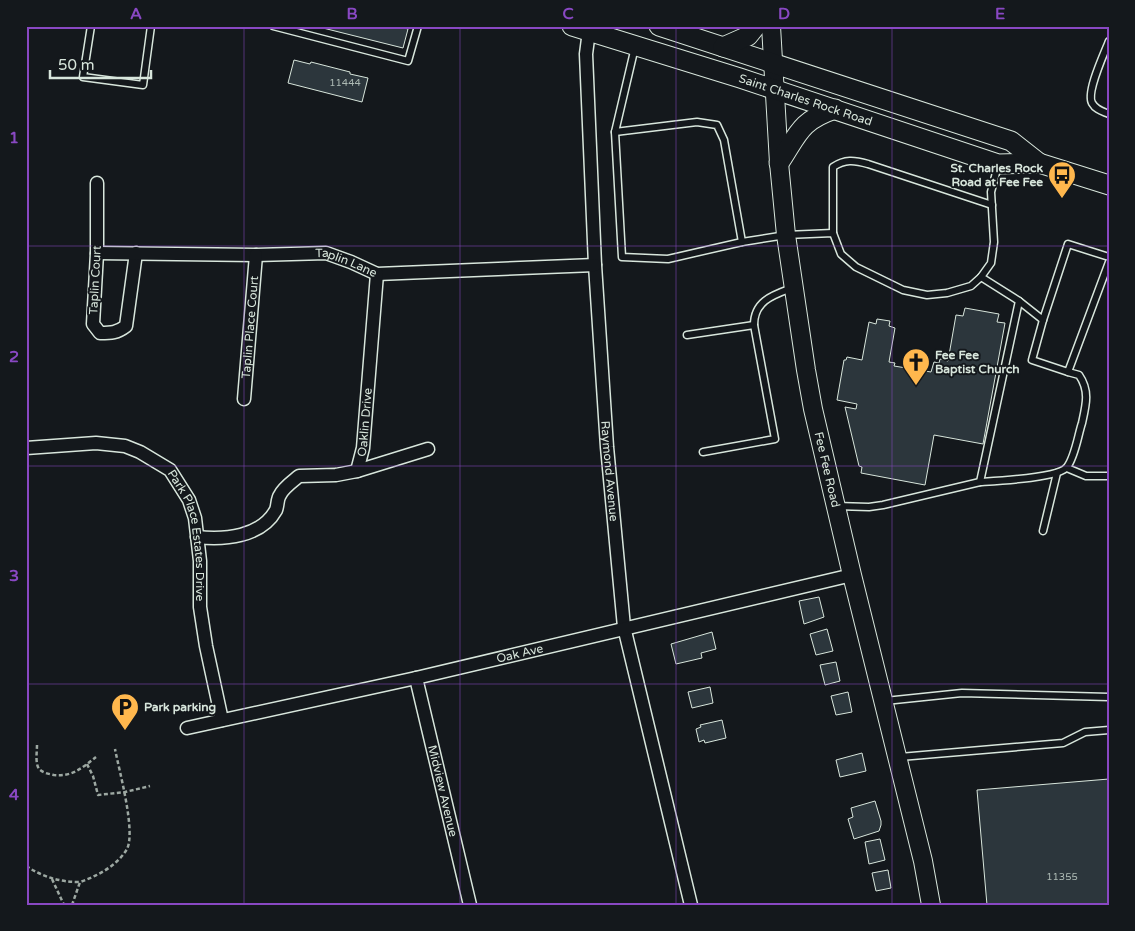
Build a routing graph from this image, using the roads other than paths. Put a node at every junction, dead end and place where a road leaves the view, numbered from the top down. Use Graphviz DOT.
graph roads {
  1 [pos="90,26"];
  2 [pos="151,26"];
  3 [pos="273,26"];
  4 [pos="418,26"];
  5 [pos="659,26"];
  6 [pos="756,26"];
  7 [pos="771,26"];
  8 [pos="580,28"];
  9 [pos="1109,41"];
  10 [pos="636,45"];
  11 [pos="723,47"];
  12 [pos="774,64"];
  13 [pos="774,90"];
  14 [pos="835,109"];
  15 [pos="1109,114"];
  16 [pos="615,132"];
  17 [pos="779,163"];
  18 [pos="1039,163"];
  19 [pos="998,164"];
  20 [pos="97,183"];
  21 [pos="1109,185"];
  22 [pos="992,205"];
  23 [pos="833,233"];
  24 [pos="786,235"];
  25 [pos="742,242"];
  26 [pos="97,253"];
  27 [pos="136,253"];
  28 [pos="256,254"];
  29 [pos="1109,257"];
  30 [pos="1109,262"];
  31 [pos="595,265"];
  32 [pos="377,274"];
  33 [pos="981,277"];
  34 [pos="793,287"];
  35 [pos="1019,301"];
  36 [pos="1043,320"];
  37 [pos="754,325"];
  38 [pos="687,335"];
  39 [pos="1068,372"];
  40 [pos="244,399"];
  41 [pos="26,448"];
  42 [pos="428,449"];
  43 [pos="703,452"];
  44 [pos="1067,468"];
  45 [pos="358,471"];
  46 [pos="1057,473"];
  47 [pos="1109,476"];
  48 [pos="980,482"];
  49 [pos="835,506"];
  50 [pos="1043,531"];
  51 [pos="197,537"];
  52 [pos="852,575"];
  53 [pos="624,627"];
  54 [pos="416,678"];
  55 [pos="1109,697"];
  56 [pos="884,701"];
  57 [pos="222,720"];
  58 [pos="187,728"];
  59 [pos="1109,730"];
  60 [pos="898,758"];
  61 [pos="470,905"];
  62 [pos="691,905"];
  63 [pos="931,905"];
  1 -- 2 [label="lane"];
  3 -- 4 [label="lane"];
  5 -- 11 [label="main road, Saint Charles Rock Road"];
  6 -- 11 [label="main road"];
  7 -- 12 [label="street, Fee Fee Road"];
  8 -- 10 [label="main road, Saint Charles Rock Road"];
  8 -- 31 [label="street, Raymond Avenue"];
  9 -- 15 [label="lane"];
  10 -- 13 [label="main road, Saint Charles Rock Road"];
  10 -- 16 [label="lane"];
  11 -- 12 [label="main road, Saint Charles Rock Road"];
  12 -- 13 [label="street, Fee Fee Road"];
  12 -- 18 [label="main road, Saint Charles Rock Road"];
  13 -- 14 [label="main road, Saint Charles Rock Road"];
  13 -- 17 [label="street, Fee Fee Road"];
  14 -- 17 [label="main road"];
  14 -- 19 [label="main road, Saint Charles Rock Road"];
  16 -- 25 [label="lane"];
  16 -- 25 [label="lane"];
  17 -- 24 [label="street, Fee Fee Road"];
  18 -- 19 [label="main road, Saint Charles Rock Road"];
  18 -- 21 [label="main road, Saint Charles Rock Road"];
  19 -- 22 [label="lane"];
  20 -- 26 [label="street, Taplin Court"];
  22 -- 23 [label="lane"];
  22 -- 33 [label="lane"];
  23 -- 24 [label="lane"];
  23 -- 33 [label="lane"];
  24 -- 25 [label="lane"];
  24 -- 34 [label="street, Fee Fee Road"];
  26 -- 27 [label="street, Taplin Lane"];
  26 -- 27 [label="street, Taplin Court"];
  27 -- 28 [label="street, Taplin Lane"];
  28 -- 32 [label="street, Taplin Lane"];
  28 -- 40 [label="street, Taplin Place Court"];
  29 -- 36 [label="lane"];
  30 -- 39 [label="lane"];
  31 -- 32 [label="street, Taplin Lane"];
  31 -- 53 [label="street, Raymond Avenue"];
  32 -- 45 [label="street, Oaklin Drive"];
  33 -- 35 [label="lane"];
  34 -- 37 [label="lane"];
  34 -- 49 [label="street, Fee Fee Road"];
  35 -- 36 [label="lane"];
  35 -- 48 [label="lane"];
  36 -- 39 [label="lane"];
  37 -- 38 [label="lane"];
  37 -- 43 [label="lane"];
  39 -- 44 [label="lane"];
  41 -- 51 [label="street, Park Place Estates Drive"];
  42 -- 45 [label="street"];
  44 -- 46 [label="lane"];
  44 -- 47 [label="lane"];
  45 -- 51 [label="street, Oaklin Drive"];
  46 -- 48 [label="lane"];
  46 -- 50 [label="lane"];
  48 -- 49 [label="lane"];
  49 -- 52 [label="street, Fee Fee Road"];
  51 -- 57 [label="street, Park Place Estates Drive"];
  52 -- 53 [label="street, Oak Ave"];
  52 -- 56 [label="street, Fee Fee Road"];
  53 -- 54 [label="street, Oak Ave"];
  53 -- 62 [label="street, Raymond Avenue"];
  54 -- 57 [label="street, Oak Ave"];
  54 -- 61 [label="street, Midview Avenue"];
  55 -- 56 [label="lane"];
  56 -- 60 [label="street, Fee Fee Road"];
  57 -- 58 [label="street, Oak Ave"];
  59 -- 60 [label="lane"];
  60 -- 63 [label="street, Fee Fee Road"];
}
